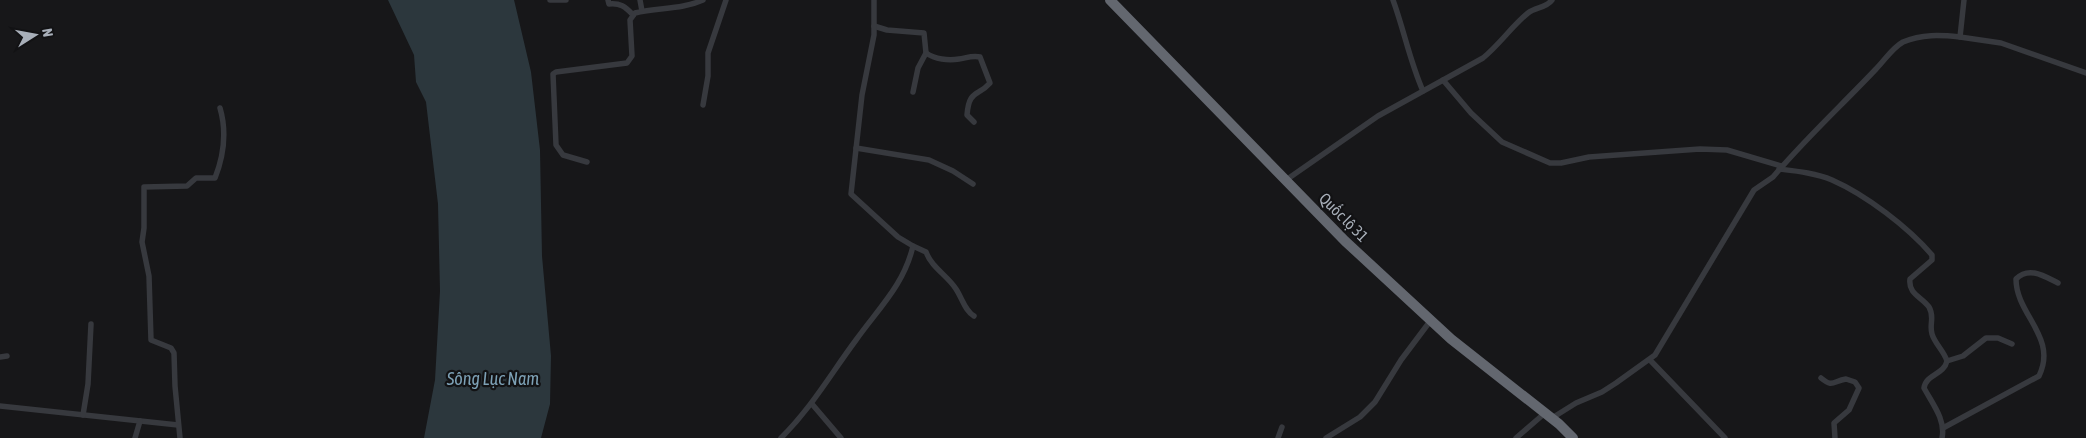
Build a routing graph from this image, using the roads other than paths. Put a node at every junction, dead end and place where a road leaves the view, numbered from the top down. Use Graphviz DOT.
graph roads {
  1 [pos="550,0"];
  2 [pos="566,0"];
  3 [pos="608,0"];
  4 [pos="640,0"];
  5 [pos="703,0"];
  6 [pos="726,0"];
  7 [pos="874,0"];
  8 [pos="1110,0"];
  9 [pos="1393,0"];
  10 [pos="1552,0"];
  11 [pos="1964,0"];
  12 [pos="692,2"];
  13 [pos="642,11"];
  14 [pos="633,15"];
  15 [pos="874,26"];
  16 [pos="1960,36"];
  17 [pos="926,53"];
  18 [pos="2086,73"];
  19 [pos="1443,80"];
  20 [pos="1423,91"];
  21 [pos="913,92"];
  22 [pos="703,105"];
  23 [pos="220,108"];
  24 [pos="974,122"];
  25 [pos="856,148"];
  26 [pos="587,162"];
  27 [pos="1780,168"];
  28 [pos="1286,180"];
  29 [pos="973,184"];
  30 [pos="913,246"];
  31 [pos="2058,282"];
  32 [pos="974,316"];
  33 [pos="1431,320"];
  34 [pos="91,324"];
  35 [pos="2012,344"];
  36 [pos="7,356"];
  37 [pos="0,357"];
  38 [pos="1650,360"];
  39 [pos="1947,361"];
  40 [pos="1821,378"];
  41 [pos="812,404"];
  42 [pos="0,406"];
  43 [pos="82,415"];
  44 [pos="1548,415"];
  45 [pos="140,421"];
  46 [pos="178,425"];
  47 [pos="1282,427"];
  48 [pos="1943,428"];
  49 [pos="135,438"];
  50 [pos="180,438"];
  51 [pos="781,438"];
  52 [pos="840,438"];
  53 [pos="1278,438"];
  54 [pos="1326,438"];
  55 [pos="1516,438"];
  56 [pos="1573,438"];
  57 [pos="1725,438"];
  58 [pos="1835,438"];
  59 [pos="1942,438"];
  1 -- 2 [label="street"];
  3 -- 14 [label="street"];
  4 -- 13 [label="street"];
  5 -- 12 [label="street"];
  6 -- 22 [label="street"];
  7 -- 15 [label="street"];
  8 -- 28 [label="highway, Quốc lộ 31"];
  9 -- 20 [label="street"];
  10 -- 19 [label="street"];
  11 -- 16 [label="street"];
  12 -- 13 [label="street"];
  13 -- 14 [label="street"];
  14 -- 26 [label="street"];
  15 -- 17 [label="street"];
  15 -- 25 [label="street"];
  16 -- 18 [label="street"];
  16 -- 27 [label="street"];
  17 -- 21 [label="street"];
  17 -- 24 [label="street"];
  19 -- 20 [label="street"];
  19 -- 27 [label="street"];
  20 -- 28 [label="street"];
  23 -- 46 [label="street"];
  25 -- 29 [label="street"];
  25 -- 30 [label="street"];
  27 -- 38 [label="street"];
  27 -- 39 [label="street"];
  28 -- 33 [label="highway, Quốc lộ 31"];
  30 -- 32 [label="street"];
  30 -- 41 [label="street"];
  31 -- 48 [label="street"];
  33 -- 44 [label="highway, Quốc lộ 31"];
  33 -- 54 [label="street"];
  34 -- 43 [label="street"];
  35 -- 39 [label="street"];
  36 -- 37 [label="street"];
  38 -- 44 [label="street"];
  38 -- 57 [label="street"];
  39 -- 48 [label="street"];
  40 -- 58 [label="street"];
  41 -- 51 [label="street"];
  41 -- 52 [label="street"];
  42 -- 43 [label="street"];
  43 -- 45 [label="street"];
  44 -- 55 [label="street"];
  44 -- 56 [label="highway, Quốc lộ 31"];
  45 -- 46 [label="street"];
  45 -- 49 [label="street"];
  46 -- 50 [label="street"];
  47 -- 53 [label="street"];
  48 -- 59 [label="street"];
}
